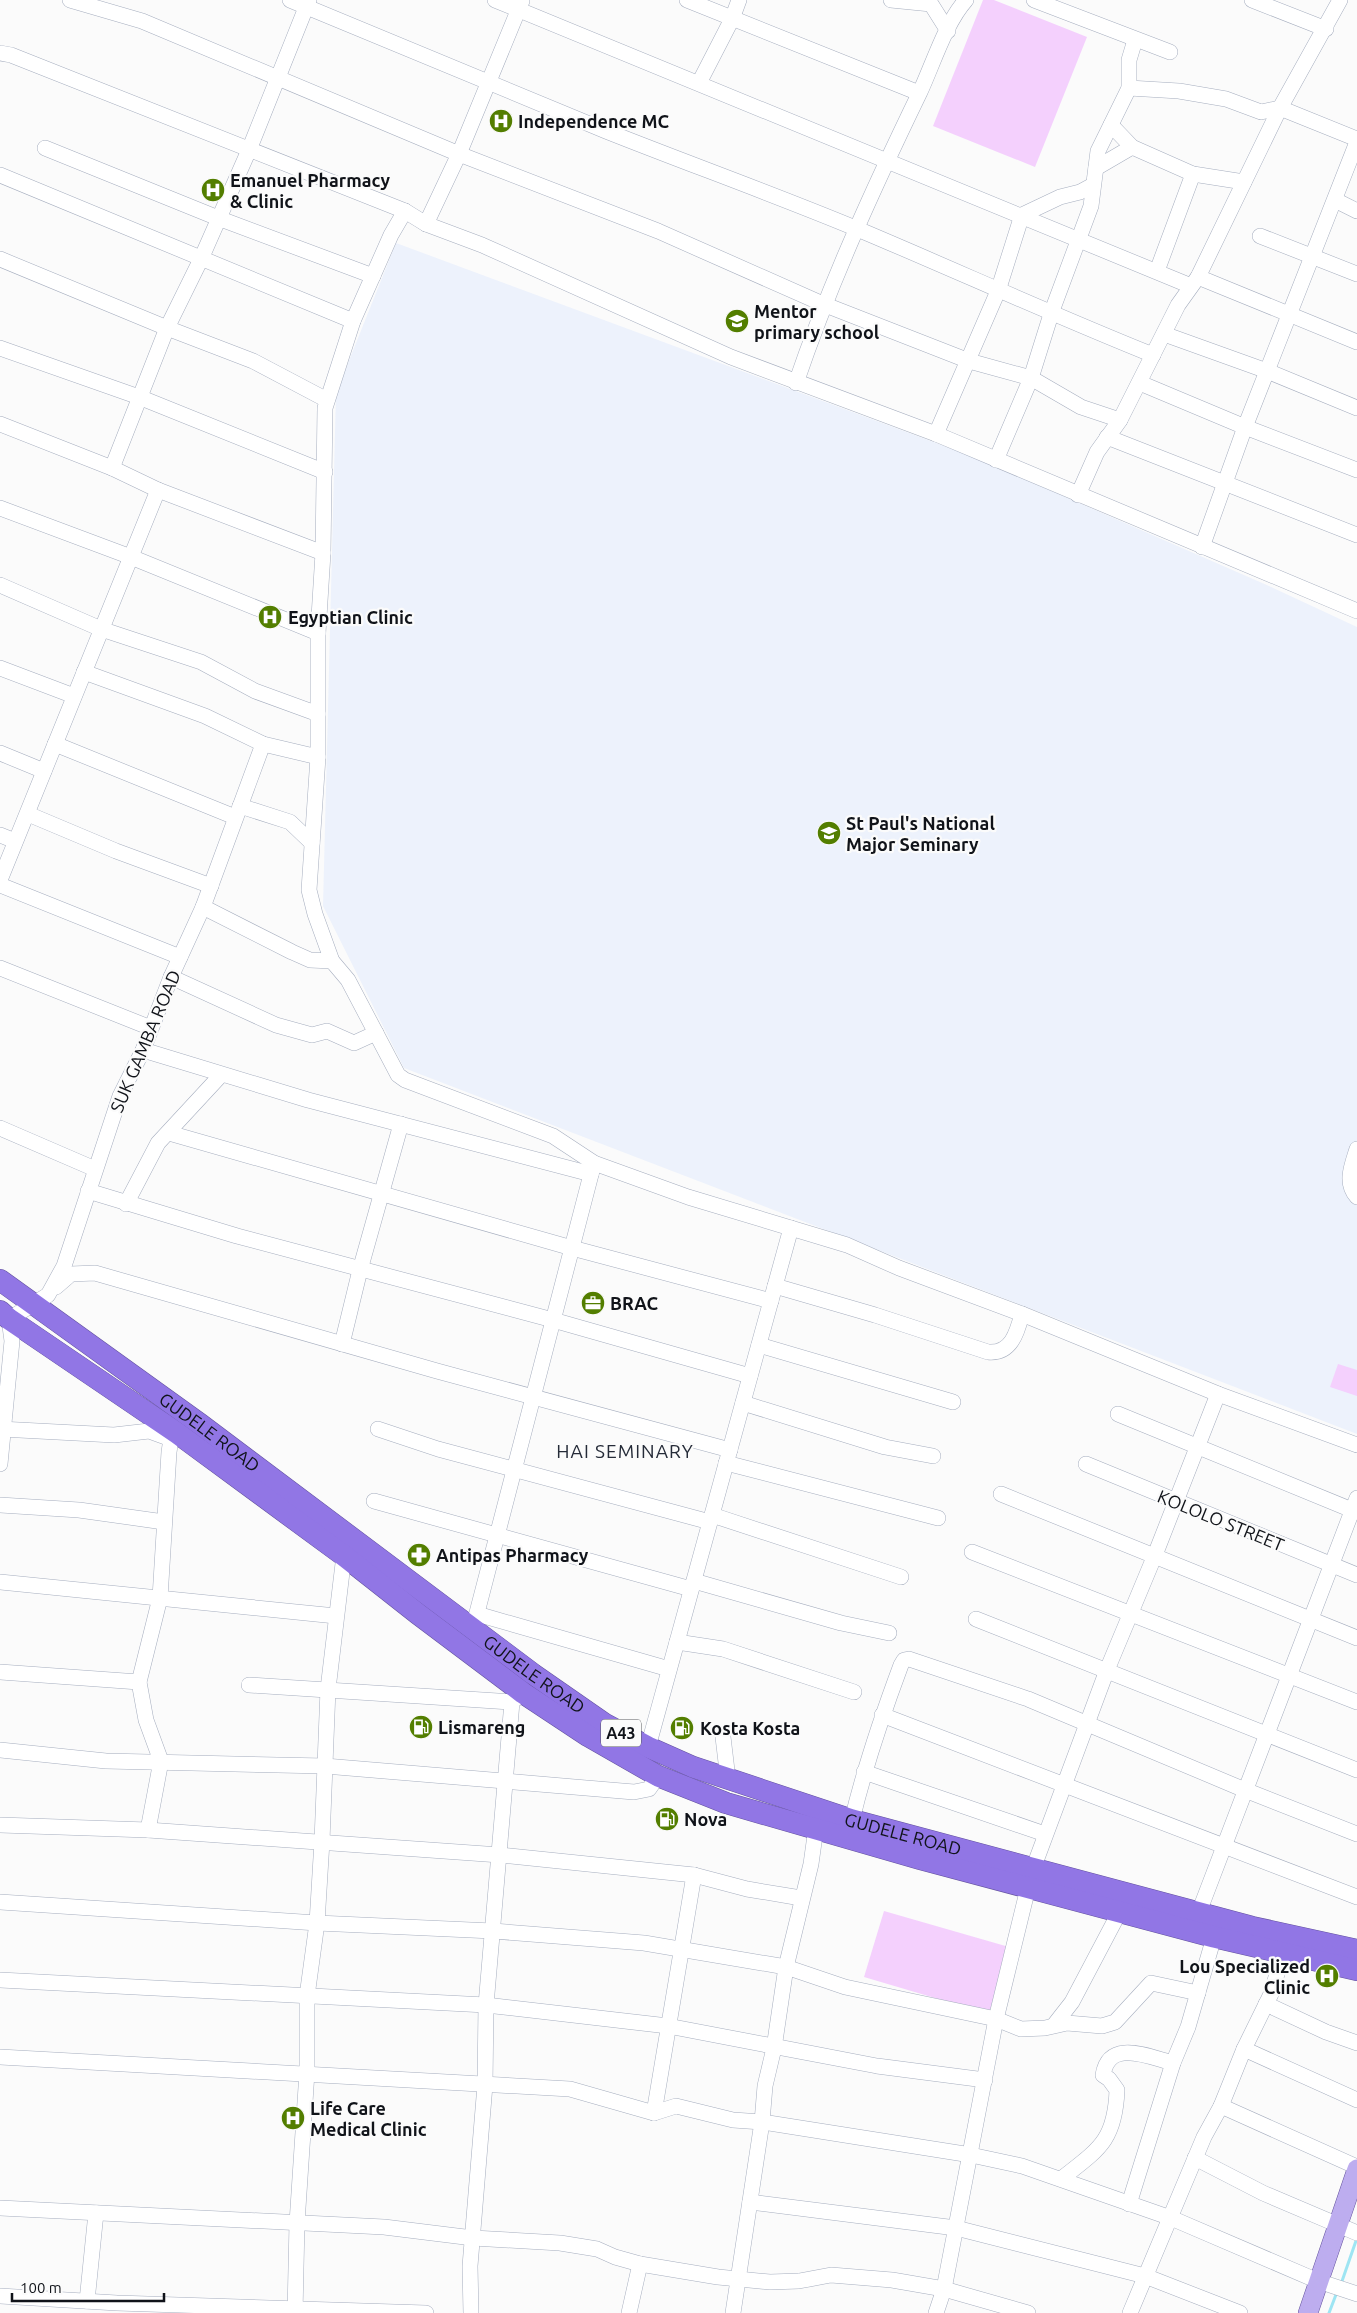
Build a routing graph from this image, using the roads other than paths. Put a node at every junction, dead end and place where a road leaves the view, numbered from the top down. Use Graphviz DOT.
graph roads {
  1 [pos="70,0"];
  2 [pos="290,0"];
  3 [pos="495,0"];
  4 [pos="687,0"];
  5 [pos="739,0"];
  6 [pos="891,0"];
  7 [pos="966,0"];
  8 [pos="1034,0"];
  9 [pos="1252,0"];
  10 [pos="1340,0"];
  11 [pos="932,2"];
  12 [pos="308,3"];
  13 [pos="520,5"];
  14 [pos="732,19"];
  15 [pos="1326,29"];
  16 [pos="948,31"];
  17 [pos="1135,40"];
  18 [pos="1170,52"];
  19 [pos="0,53"];
  20 [pos="278,79"];
  21 [pos="488,82"];
  22 [pos="699,83"];
  23 [pos="1129,88"];
  24 [pos="919,93"];
  25 [pos="1280,108"];
  26 [pos="1111,125"];
  27 [pos="1357,141"];
  28 [pos="1132,147"];
  29 [pos="45,148"];
  30 [pos="249,150"];
  31 [pos="459,154"];
  32 [pos="886,159"];
  33 [pos="1096,168"];
  34 [pos="1193,174"];
  35 [pos="0,175"];
  36 [pos="1244,182"];
  37 [pos="1093,185"];
  38 [pos="1335,200"];
  39 [pos="405,211"];
  40 [pos="1357,211"];
  41 [pos="1022,215"];
  42 [pos="218,218"];
  43 [pos="426,224"];
  44 [pos="857,229"];
  45 [pos="1260,236"];
  46 [pos="1080,238"];
  47 [pos="1313,256"];
  48 [pos="0,259"];
  49 [pos="201,259"];
  50 [pos="1157,271"];
  51 [pos="1357,274"];
  52 [pos="373,276"];
  53 [pos="1195,281"];
  54 [pos="998,290"];
  55 [pos="823,304"];
  56 [pos="1052,311"];
  57 [pos="1290,315"];
  58 [pos="353,322"];
  59 [pos="167,328"];
  60 [pos="1164,334"];
  61 [pos="1357,342"];
  62 [pos="0,348"];
  63 [pos="1153,355"];
  64 [pos="969,361"];
  65 [pos="1267,371"];
  66 [pos="1031,378"];
  67 [pos="796,383"];
  68 [pos="1140,383"];
  69 [pos="139,397"];
  70 [pos="327,400"];
  71 [pos="1357,408"];
  72 [pos="1120,420"];
  73 [pos="0,424"];
  74 [pos="1245,427"];
  75 [pos="936,434"];
  76 [pos="1107,437"];
  77 [pos="996,460"];
  78 [pos="112,468"];
  79 [pos="1357,470"];
  80 [pos="325,472"];
  81 [pos="1224,485"];
  82 [pos="158,490"];
  83 [pos="1078,495"];
  84 [pos="0,508"];
  85 [pos="1357,535"];
  86 [pos="1202,547"];
  87 [pos="323,553"];
  88 [pos="131,557"];
  89 [pos="0,585"];
  90 [pos="1356,610"];
  91 [pos="101,628"];
  92 [pos="318,633"];
  93 [pos="0,668"];
  94 [pos="84,672"];
  95 [pos="74,696"];
  96 [pos="318,714"];
  97 [pos="54,744"];
  98 [pos="263,744"];
  99 [pos="0,753"];
  100 [pos="318,757"];
  101 [pos="44,771"];
  102 [pos="238,812"];
  103 [pos="28,814"];
  104 [pos="0,835"];
  105 [pos="15,841"];
  106 [pos="312,842"];
  107 [pos="0,880"];
  108 [pos="0,885"];
  109 [pos="211,886"];
  110 [pos="203,907"];
  111 [pos="180,957"];
  112 [pos="332,961"];
  113 [pos="0,968"];
  114 [pos="172,977"];
  115 [pos="151,1028"];
  116 [pos="376,1033"];
  117 [pos="143,1050"];
  118 [pos="221,1075"];
  119 [pos="401,1124"];
  120 [pos="0,1128"];
  121 [pos="169,1133"];
  122 [pos="1357,1149"];
  123 [pos="95,1169"];
  124 [pos="593,1169"];
  125 [pos="88,1191"];
  126 [pos="381,1194"];
  127 [pos="1357,1197"];
  128 [pos="126,1204"];
  129 [pos="791,1228"];
  130 [pos="572,1248"];
  131 [pos="360,1270"];
  132 [pos="0,1280"];
  133 [pos="773,1293"];
  134 [pos="41,1299"];
  135 [pos="1022,1314"];
  136 [pos="4,1315"];
  137 [pos="554,1320"];
  138 [pos="342,1344"];
  139 [pos="759,1345"];
  140 [pos="5,1356"];
  141 [pos="750,1376"];
  142 [pos="1218,1394"];
  143 [pos="533,1397"];
  144 [pos="954,1402"];
  145 [pos="743,1403"];
  146 [pos="1118,1414"];
  147 [pos="1,1429"];
  148 [pos="378,1429"];
  149 [pos="174,1436"];
  150 [pos="1357,1445"];
  151 [pos="1198,1448"];
  152 [pos="728,1456"];
  153 [pos="933,1456"];
  154 [pos="0,1464"];
  155 [pos="1086,1464"];
  156 [pos="514,1470"];
  157 [pos="1001,1494"];
  158 [pos="374,1501"];
  159 [pos="1177,1501"];
  160 [pos="0,1505"];
  161 [pos="1355,1507"];
  162 [pos="711,1518"];
  163 [pos="938,1518"];
  164 [pos="164,1522"];
  165 [pos="497,1536"];
  166 [pos="346,1545"];
  167 [pos="972,1552"];
  168 [pos="1155,1555"];
  169 [pos="1331,1565"];
  170 [pos="1357,1575"];
  171 [pos="901,1577"];
  172 [pos="0,1582"];
  173 [pos="692,1585"];
  174 [pos="160,1598"];
  175 [pos="1130,1615"];
  176 [pos="336,1616"];
  177 [pos="976,1619"];
  178 [pos="1311,1619"];
  179 [pos="475,1621"];
  180 [pos="889,1633"];
  181 [pos="1357,1638"];
  182 [pos="677,1642"];
  183 [pos="670,1669"];
  184 [pos="1107,1670"];
  185 [pos="0,1672"];
  186 [pos="1289,1676"];
  187 [pos="139,1682"];
  188 [pos="249,1685"];
  189 [pos="328,1689"];
  190 [pos="854,1692"];
  191 [pos="518,1697"];
  192 [pos="1357,1702"];
  193 [pos="882,1714"];
  194 [pos="1088,1725"];
  195 [pos="1267,1734"];
  196 [pos="724,1737"];
  197 [pos="648,1747"];
  198 [pos="0,1750"];
  199 [pos="160,1761"];
  200 [pos="325,1766"];
  201 [pos="1357,1770"];
  202 [pos="864,1772"];
  203 [pos="658,1776"];
  204 [pos="728,1779"];
  205 [pos="505,1781"];
  206 [pos="1063,1784"];
  207 [pos="1245,1790"];
  208 [pos="806,1818"];
  209 [pos="852,1820"];
  210 [pos="0,1825"];
  211 [pos="148,1830"];
  212 [pos="1045,1834"];
  213 [pos="1357,1834"];
  214 [pos="322,1841"];
  215 [pos="1224,1846"];
  216 [pos="500,1855"];
  217 [pos="694,1875"];
  218 [pos="1030,1879"];
  219 [pos="1357,1897"];
  220 [pos="801,1898"];
  221 [pos="0,1902"];
  222 [pos="1120,1911"];
  223 [pos="1199,1912"];
  224 [pos="316,1923"];
  225 [pos="492,1931"];
  226 [pos="1214,1937"];
  227 [pos="682,1949"];
  228 [pos="1357,1950"];
  229 [pos="1283,1954"];
  230 [pos="786,1967"];
  231 [pos="1357,1970"];
  232 [pos="0,1980"];
  233 [pos="1198,1994"];
  234 [pos="307,1996"];
  235 [pos="1266,2004"];
  236 [pos="486,2005"];
  237 [pos="996,2018"];
  238 [pos="1054,2025"];
  239 [pos="668,2026"];
  240 [pos="1357,2043"];
  241 [pos="774,2048"];
  242 [pos="1244,2049"];
  243 [pos="0,2057"];
  244 [pos="1174,2063"];
  245 [pos="307,2072"];
  246 [pos="985,2080"];
  247 [pos="485,2085"];
  248 [pos="1357,2100"];
  249 [pos="1221,2106"];
  250 [pos="654,2113"];
  251 [pos="762,2122"];
  252 [pos="971,2155"];
  253 [pos="1195,2158"];
  254 [pos="1357,2168"];
  255 [pos="1061,2179"];
  256 [pos="750,2202"];
  257 [pos="1129,2204"];
  258 [pos="0,2208"];
  259 [pos="96,2213"];
  260 [pos="1171,2218"];
  261 [pos="297,2223"];
  262 [pos="1337,2226"];
  263 [pos="956,2228"];
  264 [pos="1357,2234"];
  265 [pos="473,2238"];
  266 [pos="640,2264"];
  267 [pos="1145,2276"];
  268 [pos="738,2280"];
  269 [pos="1318,2282"];
  270 [pos="944,2289"];
  271 [pos="1357,2294"];
  272 [pos="0,2296"];
  273 [pos="87,2301"];
  274 [pos="116,2308"];
  275 [pos="296,2310"];
  276 [pos="426,2313"];
  277 [pos="471,2313"];
  278 [pos="629,2313"];
  279 [pos="733,2313"];
  280 [pos="936,2313"];
  281 [pos="1028,2313"];
  282 [pos="1130,2313"];
  283 [pos="1240,2313"];
  284 [pos="1308,2313"];
  1 -- 20 [label="street"];
  2 -- 12 [label="street"];
  3 -- 13 [label="street"];
  4 -- 14 [label="street"];
  5 -- 14 [label="street"];
  6 -- 11 [label="street"];
  7 -- 16 [label="street"];
  8 -- 17 [label="street"];
  9 -- 15 [label="street"];
  10 -- 15 [label="street"];
  11 -- 16 [label="street"];
  12 -- 20 [label="street"];
  12 -- 21 [label="street"];
  13 -- 21 [label="street"];
  13 -- 22 [label="street"];
  14 -- 22 [label="street"];
  14 -- 24 [label="street"];
  15 -- 25 [label="street"];
  16 -- 24 [label="street"];
  17 -- 18 [label="street"];
  17 -- 23 [label="street"];
  19 -- 30 [label="street"];
  20 -- 30 [label="street"];
  20 -- 31 [label="street"];
  21 -- 31 [label="street"];
  21 -- 44 [label="street"];
  22 -- 32 [label="street"];
  23 -- 25 [label="street"];
  23 -- 26 [label="street"];
  24 -- 32 [label="street"];
  25 -- 27 [label="street"];
  25 -- 36 [label="street"];
  26 -- 28 [label="street"];
  26 -- 33 [label="street"];
  27 -- 38 [label="street"];
  28 -- 33 [label="street"];
  28 -- 34 [label="street"];
  29 -- 42 [label="street"];
  30 -- 39 [label="street"];
  30 -- 42 [label="street"];
  31 -- 43 [label="street"];
  31 -- 55 [label="street"];
  32 -- 41 [label="street"];
  32 -- 44 [label="street"];
  33 -- 37 [label="street"];
  34 -- 36 [label="street"];
  34 -- 50 [label="street"];
  35 -- 49 [label="street"];
  36 -- 53 [label="street"];
  37 -- 41 [label="street"];
  37 -- 46 [label="street"];
  38 -- 40 [label="street"];
  38 -- 47 [label="street"];
  39 -- 43 [label="street"];
  39 -- 52 [label="street"];
  41 -- 46 [label="street"];
  41 -- 54 [label="street"];
  42 -- 49 [label="street"];
  42 -- 52 [label="street"];
  43 -- 67 [label="street"];
  44 -- 54 [label="street"];
  44 -- 55 [label="street"];
  45 -- 47 [label="street"];
  46 -- 50 [label="street"];
  46 -- 56 [label="street"];
  47 -- 51 [label="street"];
  47 -- 57 [label="street"];
  48 -- 59 [label="street"];
  49 -- 58 [label="street"];
  49 -- 59 [label="street"];
  50 -- 53 [label="street"];
  52 -- 58 [label="street"];
  53 -- 57 [label="street"];
  53 -- 60 [label="street"];
  54 -- 56 [label="street"];
  54 -- 64 [label="street"];
  55 -- 64 [label="street"];
  55 -- 67 [label="street"];
  56 -- 63 [label="street"];
  56 -- 66 [label="street"];
  57 -- 61 [label="street"];
  57 -- 65 [label="street"];
  58 -- 70 [label="street"];
  59 -- 69 [label="street"];
  59 -- 70 [label="street"];
  60 -- 63 [label="street"];
  60 -- 65 [label="street"];
  62 -- 69 [label="street"];
  63 -- 68 [label="street"];
  64 -- 66 [label="street"];
  64 -- 75 [label="street"];
  65 -- 71 [label="street"];
  65 -- 74 [label="street"];
  66 -- 72 [label="street"];
  66 -- 77 [label="street"];
  67 -- 75 [label="street"];
  68 -- 72 [label="street"];
  68 -- 74 [label="street"];
  69 -- 78 [label="street"];
  69 -- 80 [label="street"];
  70 -- 80 [label="street"];
  72 -- 76 [label="street"];
  73 -- 78 [label="street"];
  74 -- 79 [label="street"];
  74 -- 81 [label="street"];
  75 -- 77 [label="street"];
  76 -- 81 [label="street"];
  76 -- 83 [label="street"];
  77 -- 83 [label="street"];
  78 -- 82 [label="street"];
  80 -- 87 [label="street"];
  81 -- 85 [label="street"];
  81 -- 86 [label="street"];
  82 -- 87 [label="street"];
  82 -- 88 [label="street"];
  83 -- 86 [label="street"];
  84 -- 88 [label="street"];
  86 -- 90 [label="street"];
  87 -- 92 [label="street"];
  88 -- 91 [label="street"];
  88 -- 92 [label="street"];
  89 -- 91 [label="street"];
  91 -- 94 [label="street"];
  91 -- 96 [label="street"];
  92 -- 96 [label="street"];
  93 -- 95 [label="street"];
  94 -- 95 [label="street"];
  94 -- 98 [label="street"];
  95 -- 97 [label="street"];
  96 -- 100 [label="street"];
  97 -- 101 [label="street"];
  97 -- 102 [label="street"];
  98 -- 100 [label="street"];
  98 -- 102 [label="street, SUK GAMBA ROAD"];
  99 -- 101 [label="street"];
  100 -- 106 [label="street"];
  101 -- 103 [label="street"];
  102 -- 106 [label="street"];
  102 -- 109 [label="street, SUK GAMBA ROAD"];
  103 -- 105 [label="street"];
  103 -- 109 [label="street"];
  104 -- 105 [label="street"];
  105 -- 107 [label="street"];
  106 -- 112 [label="street"];
  108 -- 111 [label="street"];
  109 -- 110 [label="street, SUK GAMBA ROAD"];
  110 -- 111 [label="street, SUK GAMBA ROAD"];
  110 -- 112 [label="street"];
  111 -- 114 [label="street, SUK GAMBA ROAD"];
  112 -- 116 [label="street"];
  113 -- 115 [label="street"];
  114 -- 115 [label="street, SUK GAMBA ROAD"];
  114 -- 116 [label="street"];
  115 -- 117 [label="street, SUK GAMBA ROAD"];
  116 -- 124 [label="street"];
  117 -- 118 [label="street"];
  117 -- 123 [label="street, SUK GAMBA ROAD"];
  118 -- 119 [label="street"];
  118 -- 121 [label="street"];
  119 -- 124 [label="street"];
  119 -- 126 [label="street"];
  120 -- 123 [label="street"];
  121 -- 126 [label="street"];
  121 -- 128 [label="street"];
  122 -- 127 [label="street"];
  123 -- 125 [label="street, SUK GAMBA ROAD"];
  124 -- 129 [label="street"];
  124 -- 130 [label="street"];
  125 -- 128 [label="street"];
  125 -- 134 [label="street, SUK GAMBA ROAD"];
  126 -- 130 [label="street"];
  126 -- 131 [label="street"];
  128 -- 131 [label="street"];
  129 -- 133 [label="street"];
  129 -- 135 [label="street"];
  130 -- 133 [label="street"];
  130 -- 137 [label="street"];
  131 -- 137 [label="street"];
  131 -- 138 [label="street"];
  132 -- 134 [label="highway, GUDELE ROAD / A43"];
  133 -- 135 [label="street"];
  133 -- 139 [label="street"];
  134 -- 136 [label="street, SUK GAMBA ROAD"];
  134 -- 138 [label="street"];
  134 -- 166 [label="highway, GUDELE ROAD / A43"];
  135 -- 142 [label="street"];
  136 -- 140 [label="street"];
  136 -- 149 [label="highway, GUDELE ROAD / A43"];
  137 -- 141 [label="street"];
  137 -- 143 [label="street"];
  138 -- 143 [label="street"];
  139 -- 141 [label="street"];
  139 -- 144 [label="street"];
  140 -- 147 [label="street"];
  141 -- 145 [label="street"];
  142 -- 150 [label="street"];
  142 -- 151 [label="street"];
  143 -- 152 [label="street"];
  143 -- 156 [label="street"];
  145 -- 152 [label="street"];
  145 -- 153 [label="street"];
  146 -- 151 [label="street"];
  147 -- 149 [label="street"];
  147 -- 154 [label="street"];
  148 -- 156 [label="street"];
  149 -- 164 [label="street"];
  149 -- 166 [label="highway, GUDELE ROAD / A43"];
  151 -- 159 [label="street"];
  151 -- 161 [label="street"];
  152 -- 162 [label="street"];
  152 -- 163 [label="street"];
  155 -- 159 [label="street, KOLOLO STREET"];
  156 -- 162 [label="street"];
  156 -- 165 [label="street"];
  157 -- 168 [label="street"];
  158 -- 165 [label="street"];
  159 -- 168 [label="street"];
  159 -- 169 [label="street, KOLOLO STREET"];
  160 -- 164 [label="street"];
  161 -- 169 [label="street"];
  162 -- 171 [label="street"];
  162 -- 173 [label="street"];
  164 -- 174 [label="street"];
  165 -- 173 [label="street"];
  165 -- 179 [label="street"];
  166 -- 176 [label="street"];
  166 -- 179 [label="highway, GUDELE ROAD / A43"];
  166 -- 191 [label="highway, GUDELE ROAD / A43"];
  167 -- 175 [label="street"];
  168 -- 175 [label="street"];
  168 -- 178 [label="street"];
  169 -- 170 [label="street, KOLOLO STREET"];
  169 -- 178 [label="street"];
  172 -- 174 [label="street"];
  173 -- 180 [label="street"];
  173 -- 182 [label="street"];
  174 -- 176 [label="street"];
  174 -- 187 [label="street"];
  175 -- 184 [label="street"];
  175 -- 186 [label="street"];
  176 -- 189 [label="street"];
  177 -- 184 [label="street"];
  178 -- 181 [label="street"];
  178 -- 186 [label="street"];
  179 -- 183 [label="street"];
  179 -- 197 [label="highway, GUDELE ROAD / A43"];
  182 -- 183 [label="street"];
  182 -- 190 [label="street"];
  183 -- 197 [label="street"];
  184 -- 194 [label="street"];
  184 -- 195 [label="street"];
  185 -- 187 [label="street"];
  186 -- 192 [label="street"];
  186 -- 195 [label="street"];
  187 -- 199 [label="street"];
  188 -- 189 [label="street"];
  189 -- 191 [label="street"];
  189 -- 200 [label="street"];
  191 -- 203 [label="highway, GUDELE ROAD / A43"];
  191 -- 205 [label="street"];
  193 -- 194 [label="street"];
  193 -- 202 [label="street"];
  193 -- 206 [label="street"];
  194 -- 206 [label="street"];
  194 -- 207 [label="street"];
  195 -- 201 [label="street"];
  195 -- 207 [label="street"];
  196 -- 204 [label="street"];
  197 -- 204 [label="highway, GUDELE ROAD / A43"];
  198 -- 199 [label="street"];
  199 -- 200 [label="street"];
  199 -- 211 [label="street"];
  200 -- 205 [label="street"];
  200 -- 214 [label="street"];
  202 -- 209 [label="street"];
  202 -- 212 [label="street"];
  203 -- 205 [label="street"];
  203 -- 208 [label="highway, GUDELE ROAD / A43"];
  204 -- 208 [label="highway, GUDELE ROAD / A43"];
  205 -- 216 [label="street"];
  206 -- 212 [label="street"];
  206 -- 215 [label="street"];
  207 -- 213 [label="street"];
  207 -- 215 [label="street"];
  208 -- 209 [label="highway, GUDELE ROAD / A43"];
  208 -- 218 [label="highway, GUDELE ROAD / A43"];
  208 -- 220 [label="street"];
  209 -- 218 [label="highway, GUDELE ROAD / A43"];
  210 -- 211 [label="street"];
  211 -- 214 [label="street"];
  212 -- 218 [label="street"];
  214 -- 216 [label="street"];
  214 -- 224 [label="street"];
  215 -- 219 [label="street"];
  215 -- 223 [label="street"];
  216 -- 217 [label="street"];
  216 -- 225 [label="street"];
  217 -- 220 [label="street"];
  217 -- 227 [label="street"];
  218 -- 222 [label="highway, GUDELE ROAD / A43"];
  218 -- 223 [label="highway, GUDELE ROAD / A43"];
  218 -- 237 [label="street"];
  220 -- 230 [label="street"];
  221 -- 224 [label="street"];
  222 -- 226 [label="highway, GUDELE ROAD / A43"];
  222 -- 238 [label="street"];
  223 -- 228 [label="highway, GUDELE ROAD / A43"];
  224 -- 225 [label="street"];
  224 -- 234 [label="street"];
  225 -- 227 [label="street"];
  225 -- 236 [label="street"];
  226 -- 229 [label="highway, GUDELE ROAD / A43"];
  226 -- 233 [label="street"];
  227 -- 230 [label="street"];
  227 -- 239 [label="street"];
  229 -- 231 [label="highway, GUDELE ROAD / A43"];
  229 -- 235 [label="street"];
  230 -- 237 [label="street"];
  230 -- 241 [label="street"];
  232 -- 234 [label="street"];
  233 -- 238 [label="street"];
  233 -- 244 [label="street"];
  234 -- 236 [label="street"];
  234 -- 245 [label="street"];
  235 -- 240 [label="street"];
  235 -- 242 [label="street"];
  236 -- 239 [label="street"];
  236 -- 247 [label="street"];
  237 -- 238 [label="street"];
  237 -- 246 [label="street"];
  239 -- 241 [label="street"];
  239 -- 250 [label="street"];
  241 -- 246 [label="street"];
  241 -- 251 [label="street"];
  242 -- 248 [label="street"];
  242 -- 249 [label="street"];
  243 -- 245 [label="street"];
  244 -- 255 [label="street"];
  244 -- 257 [label="street"];
  245 -- 247 [label="street"];
  245 -- 261 [label="street"];
  246 -- 252 [label="street"];
  247 -- 250 [label="street"];
  247 -- 265 [label="street"];
  249 -- 253 [label="street"];
  249 -- 254 [label="street"];
  250 -- 251 [label="street"];
  251 -- 252 [label="street"];
  251 -- 256 [label="street"];
  252 -- 255 [label="street"];
  252 -- 263 [label="street"];
  253 -- 260 [label="street"];
  253 -- 262 [label="street"];
  254 -- 262 [label="main road"];
  255 -- 257 [label="street"];
  256 -- 263 [label="street"];
  256 -- 268 [label="street"];
  257 -- 260 [label="street"];
  258 -- 259 [label="street"];
  259 -- 261 [label="street"];
  259 -- 273 [label="street"];
  260 -- 267 [label="street"];
  260 -- 269 [label="street"];
  261 -- 265 [label="street"];
  261 -- 275 [label="street"];
  262 -- 264 [label="street"];
  262 -- 269 [label="main road"];
  263 -- 267 [label="street"];
  263 -- 270 [label="street"];
  265 -- 266 [label="street"];
  265 -- 277 [label="street"];
  266 -- 268 [label="street"];
  266 -- 278 [label="street"];
  267 -- 282 [label="street"];
  267 -- 283 [label="street"];
  268 -- 270 [label="street"];
  268 -- 279 [label="street"];
  269 -- 271 [label="street"];
  269 -- 284 [label="main road"];
  270 -- 280 [label="street"];
  270 -- 281 [label="street"];
  272 -- 273 [label="street"];
  273 -- 274 [label="street"];
  274 -- 275 [label="street"];
  275 -- 276 [label="street"];
}
